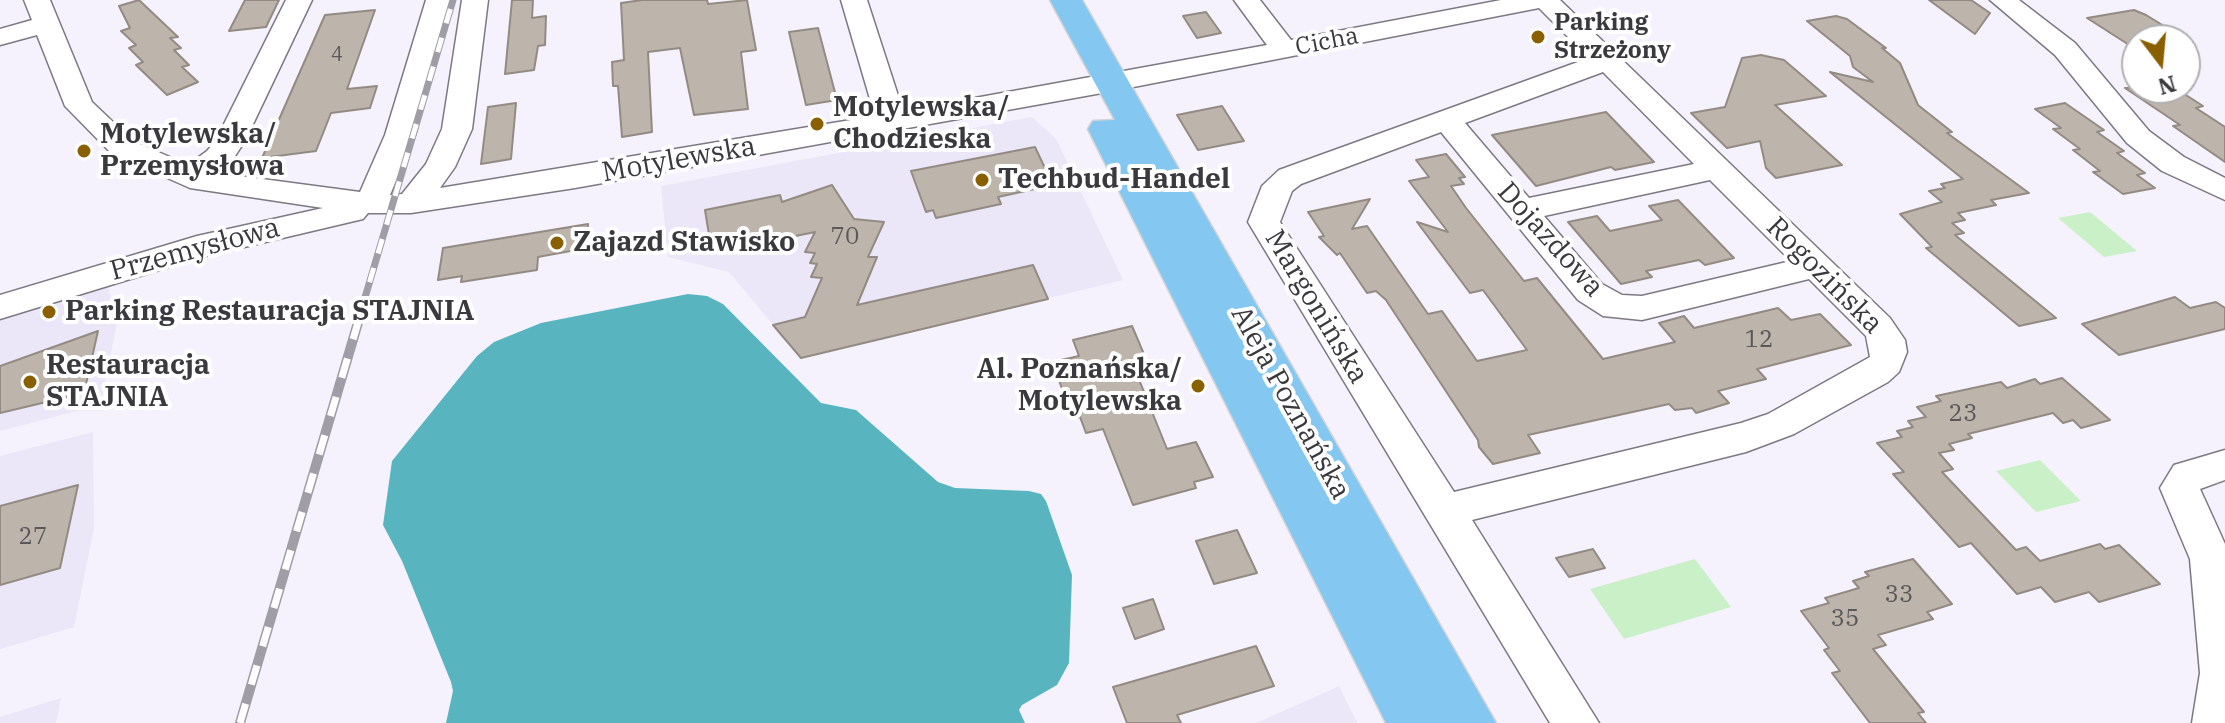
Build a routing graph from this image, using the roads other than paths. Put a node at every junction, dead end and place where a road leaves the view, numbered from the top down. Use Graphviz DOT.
graph roads {
  1 [pos="299,0"];
  2 [pos="439,0"];
  3 [pos="475,0"];
  4 [pos="854,0"];
  5 [pos="1037,0"];
  6 [pos="1066,0"];
  7 [pos="1247,0"];
  8 [pos="1543,0"];
  9 [pos="2003,0"];
  10 [pos="42,12"];
  11 [pos="0,37"];
  12 [pos="1284,50"];
  13 [pos="1605,62"];
  14 [pos="1098,85"];
  15 [pos="891,120"];
  16 [pos="1447,120"];
  17 [pos="1716,169"];
  18 [pos="190,178"];
  19 [pos="2225,190"];
  20 [pos="272,193"];
  21 [pos="392,203"];
  22 [pos="1522,210"];
  23 [pos="246,235"];
  24 [pos="1817,266"];
  25 [pos="0,307"];
  26 [pos="2225,465"];
  27 [pos="1443,511"];
  28 [pos="1415,723"];
  29 [pos="1468,723"];
  30 [pos="1576,723"];
  31 [pos="2215,723"];
  1 -- 18 [label="street"];
  2 -- 21 [label="street"];
  3 -- 21 [label="street"];
  4 -- 15 [label="street"];
  5 -- 14 [label="main road, Aleja Poznańska"];
  6 -- 14 [label="main road, Aleja Poznańska"];
  7 -- 12 [label="street"];
  8 -- 12 [label="street, Cicha"];
  8 -- 13 [label="street, Rogozińska"];
  9 -- 19 [label="street"];
  10 -- 11 [label="street"];
  10 -- 18 [label="street, Motylewska"];
  12 -- 14 [label="street, Cicha"];
  13 -- 16 [label="street, Margonińska"];
  13 -- 17 [label="street, Rogozińska"];
  14 -- 15 [label="street, Motylewska"];
  14 -- 28 [label="main road, Aleja Poznańska"];
  14 -- 29 [label="main road, Aleja Poznańska"];
  15 -- 21 [label="street, Motylewska"];
  16 -- 22 [label="street, Dojazdowa"];
  16 -- 27 [label="street, Margonińska"];
  17 -- 22 [label="street"];
  17 -- 24 [label="street, Rogozińska"];
  18 -- 20 [label="street, Motylewska"];
  18 -- 23 [label="street, Motylewska"];
  20 -- 21 [label="street, Motylewska"];
  20 -- 23 [label="street"];
  21 -- 23 [label="street, Przemysłowa"];
  22 -- 24 [label="street, Dojazdowa"];
  23 -- 25 [label="street, Przemysłowa"];
  24 -- 27 [label="street, Rogozińska"];
  26 -- 31 [label="street"];
  27 -- 30 [label="street, Margonińska"];
}
